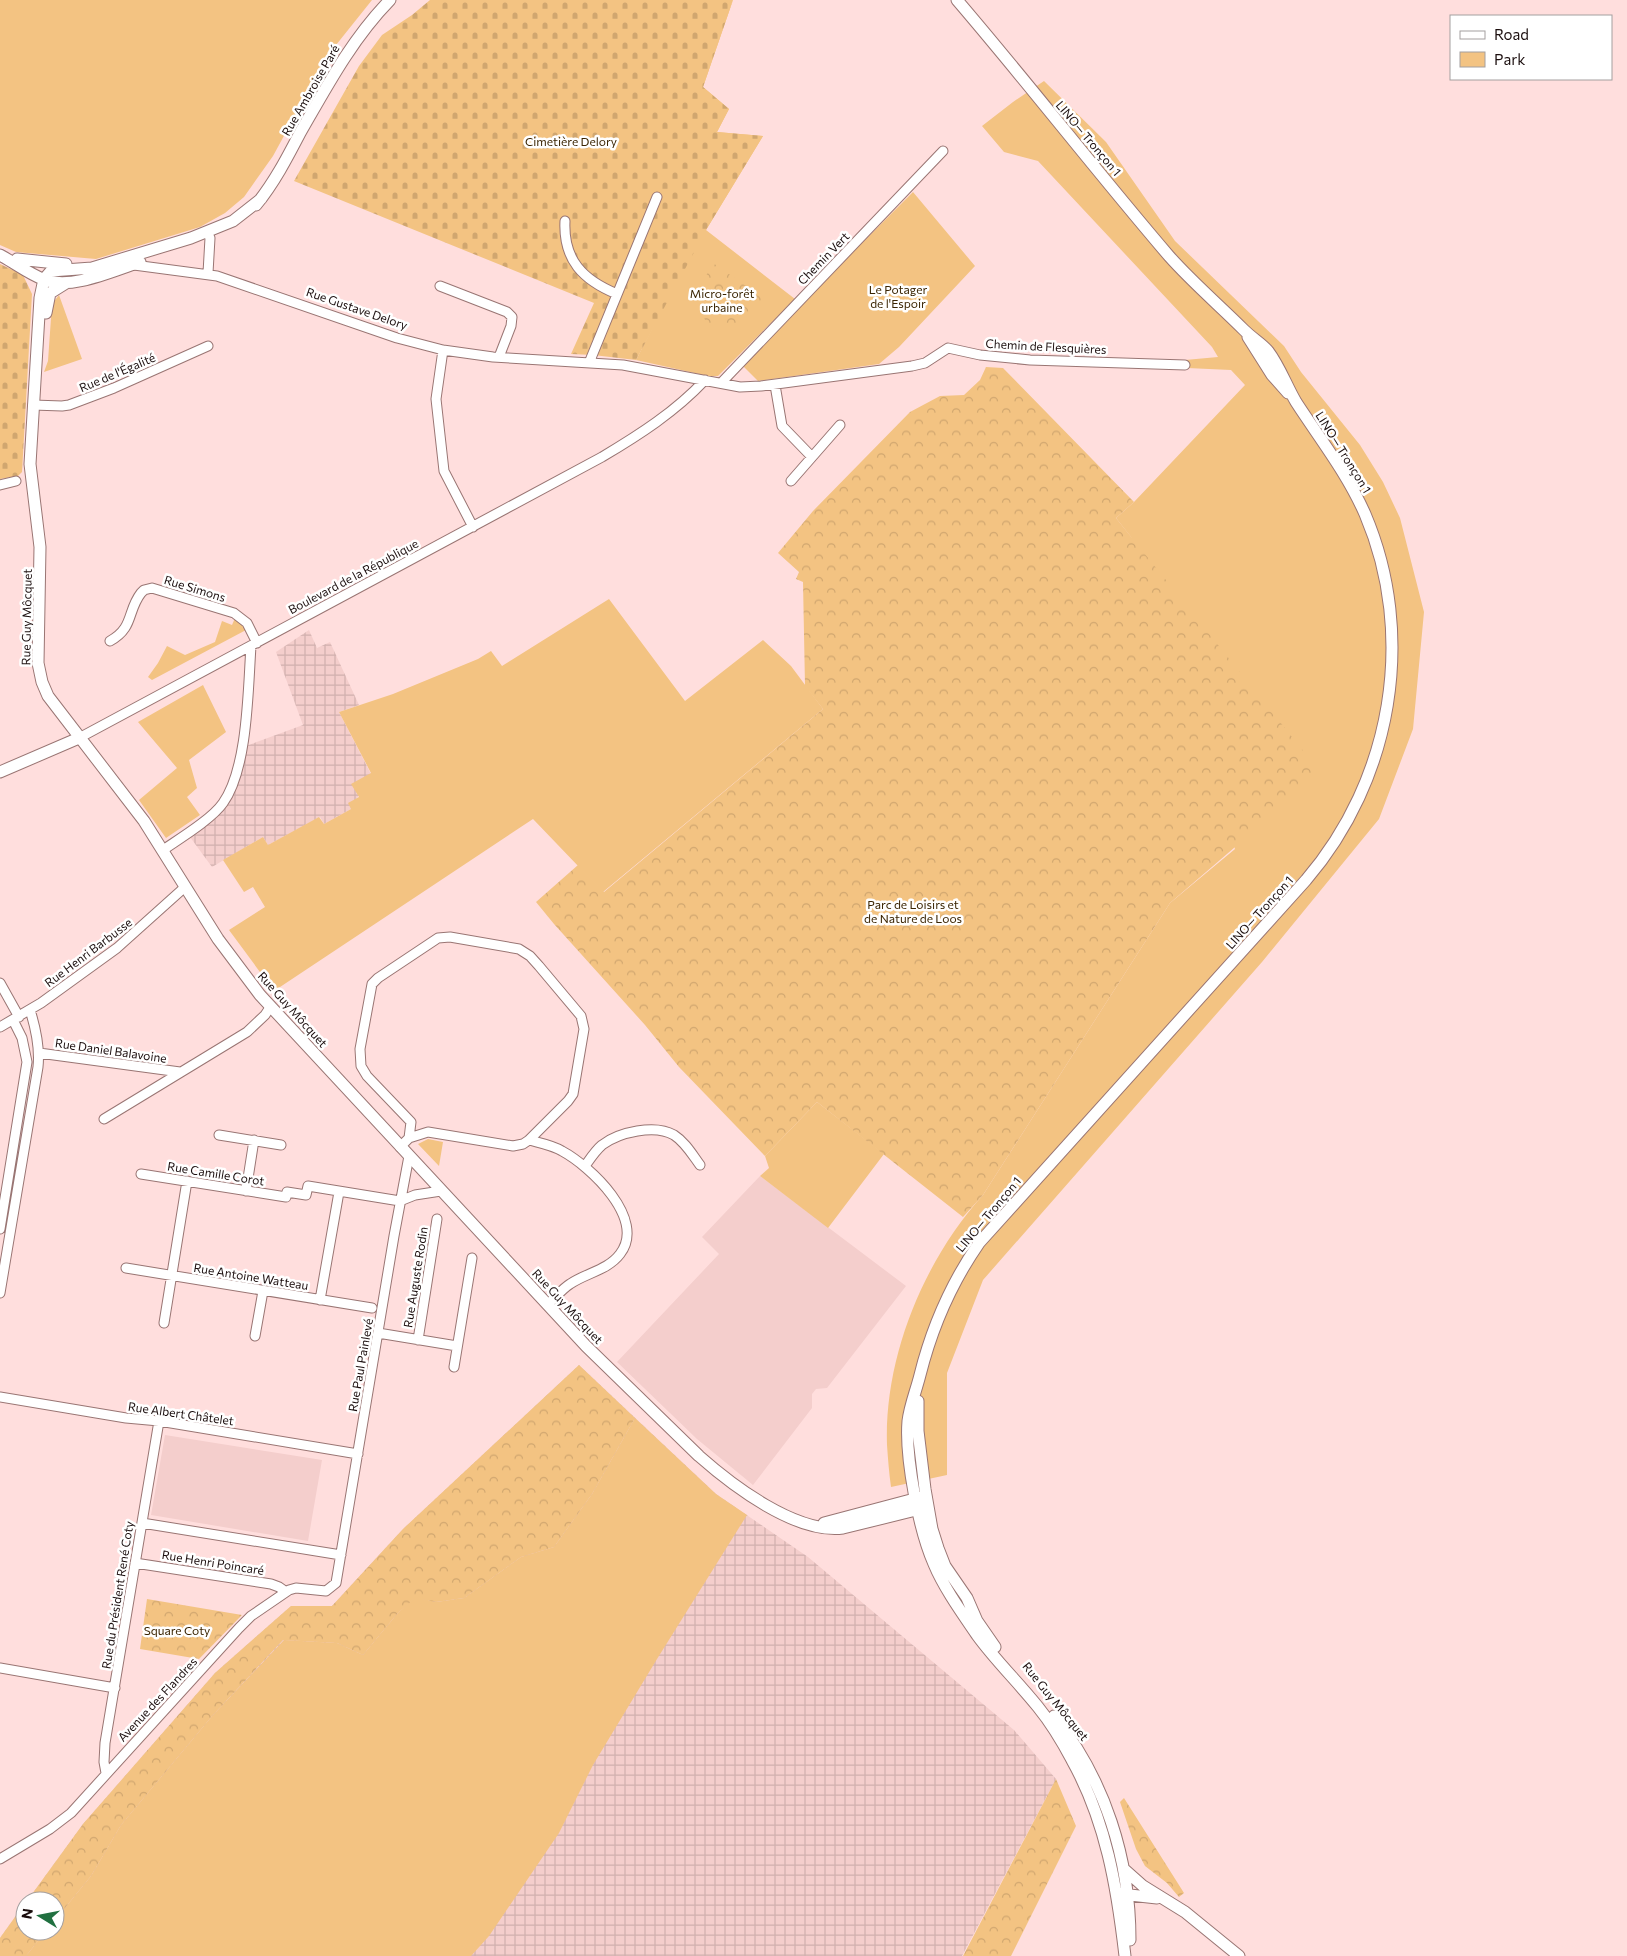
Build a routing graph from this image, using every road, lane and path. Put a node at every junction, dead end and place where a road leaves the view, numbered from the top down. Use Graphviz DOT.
graph roads {
  1 [pos="390,0"];
  2 [pos="956,0"];
  3 [pos="943,151"];
  4 [pos="657,197"];
  5 [pos="565,221"];
  6 [pos="209,235"];
  7 [pos="0,255"];
  8 [pos="17,259"];
  9 [pos="108,264"];
  10 [pos="131,265"];
  11 [pos="208,273"];
  12 [pos="44,279"];
  13 [pos="69,282"];
  14 [pos="440,286"];
  15 [pos="617,294"];
  16 [pos="208,346"];
  17 [pos="443,350"];
  18 [pos="499,357"];
  19 [pos="589,363"];
  20 [pos="1185,365"];
  21 [pos="37,373"];
  22 [pos="705,380"];
  23 [pos="721,383"];
  24 [pos="775,385"];
  25 [pos="734,386"];
  26 [pos="33,405"];
  27 [pos="840,425"];
  28 [pos="812,457"];
  29 [pos="16,481"];
  30 [pos="791,482"];
  31 [pos="0,485"];
  32 [pos="472,527"];
  33 [pos="110,641"];
  34 [pos="254,644"];
  35 [pos="80,738"];
  36 [pos="0,772"];
  37 [pos="163,850"];
  38 [pos="185,887"];
  39 [pos="0,983"];
  40 [pos="270,1006"];
  41 [pos="30,1010"];
  42 [pos="16,1019"];
  43 [pos="0,1027"];
  44 [pos="39,1053"];
  45 [pos="180,1072"];
  46 [pos="104,1119"];
  47 [pos="219,1134"];
  48 [pos="409,1138"];
  49 [pos="254,1140"];
  50 [pos="529,1140"];
  51 [pos="281,1145"];
  52 [pos="400,1147"];
  53 [pos="409,1156"];
  54 [pos="700,1165"];
  55 [pos="585,1166"];
  56 [pos="141,1174"];
  57 [pos="187,1181"];
  58 [pos="246,1191"];
  59 [pos="441,1191"];
  60 [pos="339,1192"];
  61 [pos="400,1201"];
  62 [pos="437,1219"];
  63 [pos="0,1229"];
  64 [pos="472,1258"];
  65 [pos="126,1268"];
  66 [pos="171,1276"];
  67 [pos="263,1290"];
  68 [pos="0,1293"];
  69 [pos="320,1300"];
  70 [pos="548,1304"];
  71 [pos="372,1308"];
  72 [pos="164,1323"];
  73 [pos="378,1333"];
  74 [pos="255,1336"];
  75 [pos="418,1340"];
  76 [pos="457,1346"];
  77 [pos="454,1367"];
  78 [pos="0,1397"];
  79 [pos="159,1421"];
  80 [pos="358,1454"];
  81 [pos="922,1503"];
  82 [pos="142,1523"];
  83 [pos="341,1555"];
  84 [pos="136,1562"];
  85 [pos="338,1578"];
  86 [pos="286,1592"];
  87 [pos="0,1668"];
  88 [pos="115,1688"];
  89 [pos="106,1773"];
  90 [pos="0,1859"];
  91 [pos="1124,1870"];
  92 [pos="1122,1893"];
  93 [pos="1164,1900"];
  94 [pos="1127,1956"];
  95 [pos="1239,1956"];
  1 -- 6 [label="street, Rue Ambroise Paré"];
  2 -- 81 [label="street, LINO— Tronçon 1"];
  3 -- 23 [label="street, Chemin Vert"];
  4 -- 15 [label="street"];
  5 -- 15 [label="street"];
  6 -- 9 [label="street, Rue Ambroise Paré"];
  6 -- 10 [label="street, Rue Ambroise Paré"];
  6 -- 11 [label="street"];
  7 -- 8 [label="street"];
  7 -- 12 [label="street"];
  8 -- 9 [label="street, Rue Ambroise Paré"];
  8 -- 12 [label="street"];
  9 -- 12 [label="street, Rue Ambroise Paré"];
  10 -- 11 [label="street, Rue Gustave Delory"];
  10 -- 13 [label="street, Rue Ambroise Paré"];
  11 -- 17 [label="street, Rue Gustave Delory"];
  12 -- 13 [label="street, Rue Ambroise Paré"];
  12 -- 21 [label="street, Rue Guy Môcquet"];
  13 -- 21 [label="street, Rue Ambroise Paré"];
  14 -- 18 [label="street"];
  15 -- 19 [label="street"];
  16 -- 26 [label="street, Rue de l'Égalité"];
  17 -- 18 [label="street, Rue Gustave Delory"];
  17 -- 32 [label="street"];
  18 -- 19 [label="street, Rue Gustave Delory"];
  19 -- 22 [label="street, Rue Gustave Delory"];
  20 -- 24 [label="street, Chemin de Flesquières"];
  21 -- 26 [label="street, Rue Guy Môcquet"];
  22 -- 23 [label="street, Rue Gustave Delory"];
  22 -- 32 [label="street, Boulevard de la République"];
  23 -- 25 [label="street, Rue Gustave Delory"];
  24 -- 25 [label="street, Chemin de Flesquières"];
  24 -- 28 [label="street"];
  26 -- 35 [label="street, Rue Guy Môcquet"];
  27 -- 28 [label="street"];
  28 -- 30 [label="street"];
  29 -- 31 [label="street"];
  32 -- 34 [label="street, Boulevard de la République"];
  33 -- 34 [label="street, Rue Simons"];
  34 -- 35 [label="street, Boulevard de la République"];
  34 -- 37 [label="street"];
  35 -- 36 [label="street, Boulevard de la République"];
  35 -- 37 [label="street, Rue Guy Môcquet"];
  37 -- 38 [label="street, Rue Guy Môcquet"];
  38 -- 40 [label="street, Rue Guy Môcquet"];
  38 -- 41 [label="street, Rue Henri Barbusse"];
  39 -- 42 [label="street"];
  40 -- 45 [label="street, Rue Daniel Balavoine"];
  40 -- 52 [label="street, Rue Guy Môcquet"];
  41 -- 42 [label="street, Rue Henri Barbusse"];
  41 -- 44 [label="street"];
  42 -- 43 [label="street, Rue Henri Barbusse"];
  42 -- 63 [label="street"];
  44 -- 45 [label="street, Rue Daniel Balavoine"];
  44 -- 68 [label="street"];
  45 -- 46 [label="street, Rue Daniel Balavoine"];
  47 -- 49 [label="street"];
  48 -- 50 [label="street"];
  48 -- 50 [label="street"];
  48 -- 52 [label="street"];
  49 -- 51 [label="street"];
  49 -- 58 [label="street"];
  50 -- 55 [label="street"];
  52 -- 53 [label="street, Rue Guy Môcquet"];
  53 -- 59 [label="street, Rue Guy Môcquet"];
  53 -- 61 [label="street, Rue Paul Painlevé"];
  54 -- 55 [label="street"];
  55 -- 70 [label="street"];
  56 -- 57 [label="street, Rue Camille Corot"];
  57 -- 58 [label="street, Rue Camille Corot"];
  57 -- 66 [label="street"];
  58 -- 60 [label="street, Rue Camille Corot"];
  59 -- 61 [label="street"];
  59 -- 70 [label="street, Rue Guy Môcquet"];
  60 -- 61 [label="street"];
  60 -- 69 [label="street"];
  61 -- 73 [label="street, Rue Paul Painlevé"];
  62 -- 75 [label="street, Rue Auguste Rodin"];
  64 -- 76 [label="street"];
  65 -- 66 [label="street, Rue Antoine Watteau"];
  66 -- 67 [label="street, Rue Antoine Watteau"];
  66 -- 72 [label="street"];
  67 -- 69 [label="street, Rue Antoine Watteau"];
  67 -- 74 [label="street"];
  69 -- 71 [label="street, Rue Antoine Watteau"];
  70 -- 81 [label="street, Rue Guy Môcquet"];
  73 -- 75 [label="street"];
  73 -- 80 [label="street, Rue Paul Painlevé"];
  75 -- 76 [label="street"];
  76 -- 77 [label="street"];
  78 -- 79 [label="street, Rue Albert Châtelet"];
  79 -- 80 [label="street, Rue Albert Châtelet"];
  79 -- 82 [label="street, Rue du Président René Coty"];
  80 -- 83 [label="street, Rue Paul Painlevé"];
  81 -- 91 [label="street, Rue Guy Môcquet"];
  81 -- 92 [label="street, Rue Guy Môcquet"];
  82 -- 83 [label="street"];
  82 -- 84 [label="street, Rue du Président René Coty"];
  83 -- 85 [label="street, Rue Paul Painlevé"];
  84 -- 86 [label="street, Rue Henri Poincaré"];
  84 -- 88 [label="street, Rue du Président René Coty"];
  85 -- 86 [label="street, Avenue des Flandres"];
  86 -- 89 [label="street, Avenue des Flandres"];
  87 -- 88 [label="street"];
  88 -- 89 [label="street, Rue du Président René Coty"];
  89 -- 90 [label="street, Avenue des Flandres"];
  91 -- 92 [label="street, Rue Guy Môcquet"];
  91 -- 93 [label="street"];
  92 -- 93 [label="street"];
  92 -- 94 [label="street, Rue Guy Môcquet"];
  93 -- 95 [label="street"];
}
